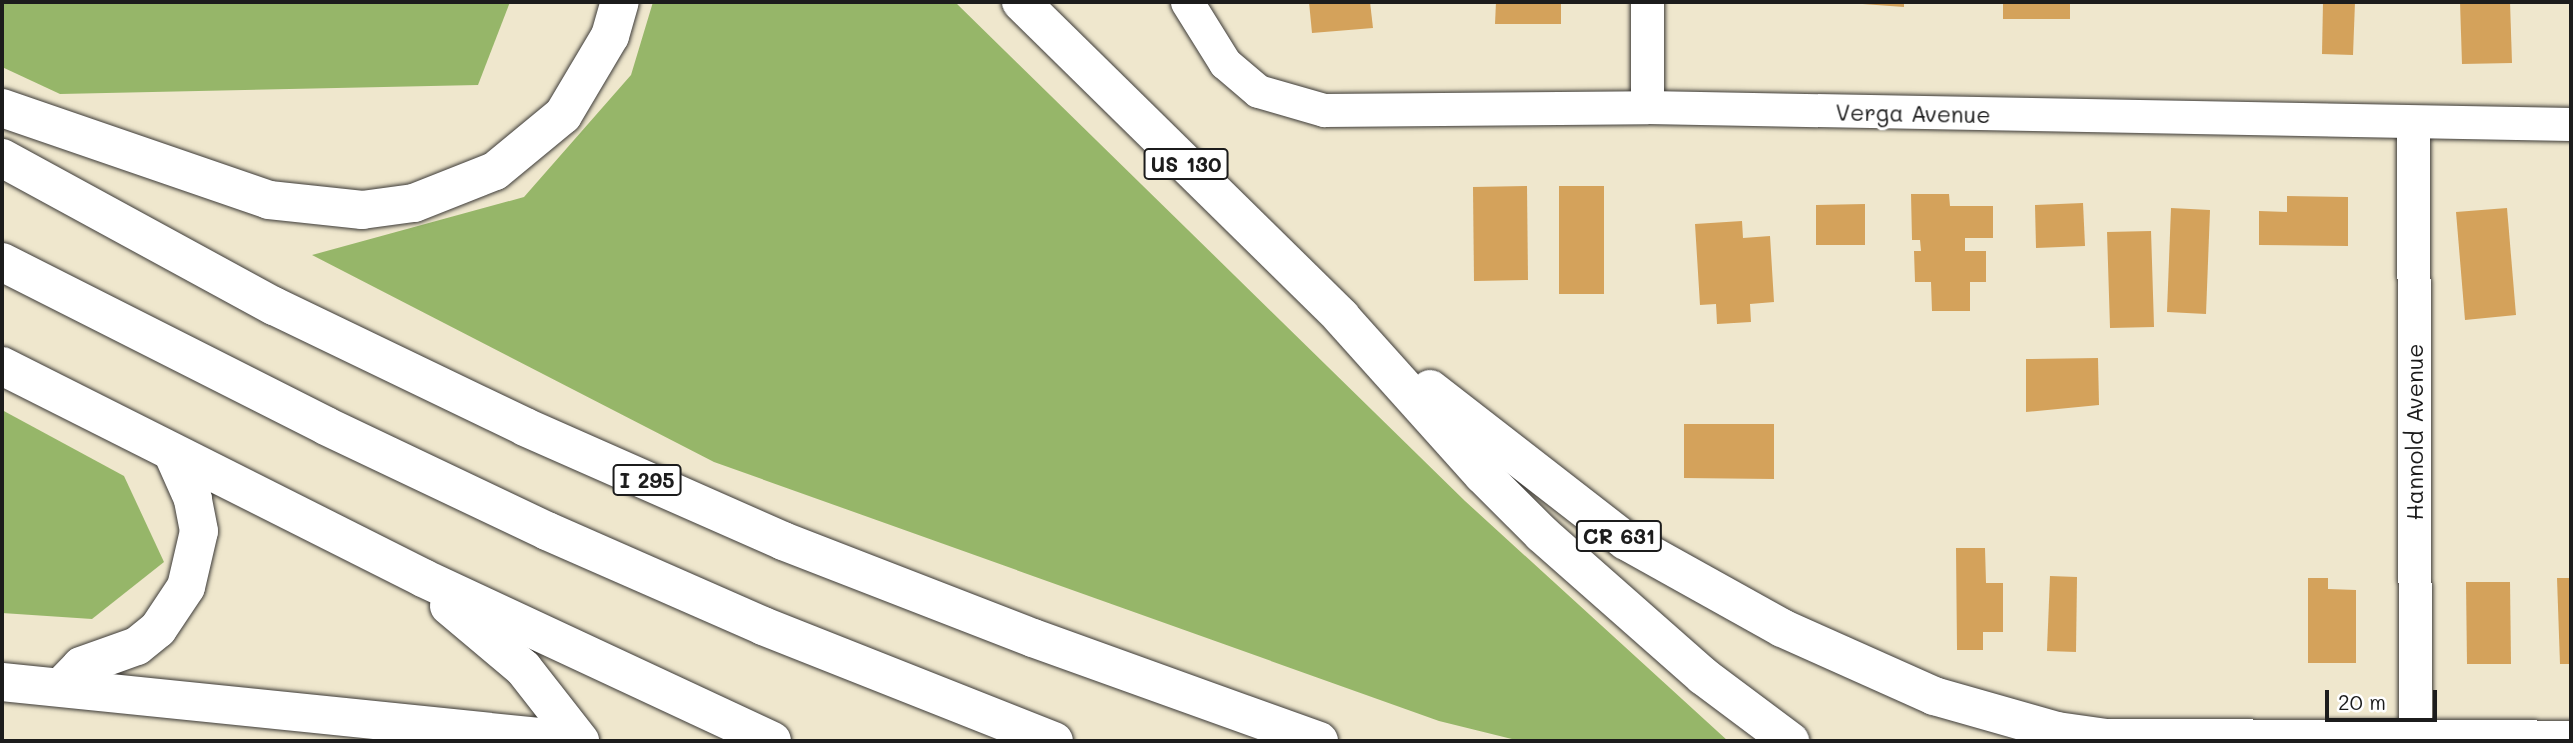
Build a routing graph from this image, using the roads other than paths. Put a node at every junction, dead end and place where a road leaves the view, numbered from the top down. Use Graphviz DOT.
graph roads {
  1 [pos="620,2"];
  2 [pos="1187,2"];
  3 [pos="1647,2"];
  4 [pos="1025,5"];
  5 [pos="1647,107"];
  6 [pos="2,108"];
  7 [pos="2413,124"];
  8 [pos="2571,124"];
  9 [pos="2,158"];
  10 [pos="2,262"];
  11 [pos="1342,317"];
  12 [pos="2,366"];
  13 [pos="173,454"];
  14 [pos="376,554"];
  15 [pos="2,682"];
  16 [pos="61,687"];
  17 [pos="2571,740"];
  18 [pos="579,741"];
  19 [pos="772,741"];
  20 [pos="1054,741"];
  21 [pos="1319,741"];
  22 [pos="1790,741"];
  23 [pos="2415,741"];
  1 -- 6 [label="main road"];
  2 -- 5 [label="street, Verga Avenue"];
  3 -- 5 [label="street"];
  4 -- 11 [label="main road, US 130"];
  5 -- 7 [label="street, Verga Avenue"];
  7 -- 8 [label="street, Verga Avenue"];
  7 -- 23 [label="street, Hannold Avenue"];
  9 -- 21 [label="main road, I 295"];
  10 -- 20 [label="main road"];
  11 -- 22 [label="main road, US 130"];
  11 -- 23 [label="main road, CR 631"];
  12 -- 13 [label="main road"];
  13 -- 14 [label="main road"];
  13 -- 16 [label="main road"];
  14 -- 18 [label="main road"];
  14 -- 19 [label="main road"];
  15 -- 16 [label="main road"];
  16 -- 18 [label="main road"];
  17 -- 23 [label="main road, CR 631"];
}
